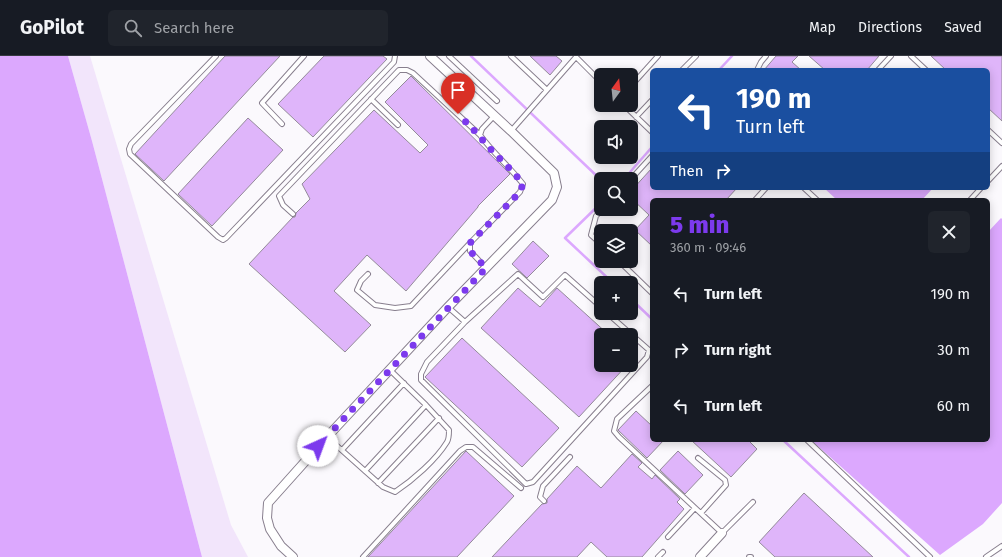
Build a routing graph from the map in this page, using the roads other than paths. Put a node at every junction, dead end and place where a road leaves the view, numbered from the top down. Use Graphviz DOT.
graph roads {
  1 [pos="216,56"];
  2 [pos="304,56"];
  3 [pos="395,56"];
  4 [pos="430,56"];
  5 [pos="449,56"];
  6 [pos="511,56"];
  7 [pos="658,56"];
  8 [pos="696,56"];
  9 [pos="766,56"];
  10 [pos="911,56"];
  11 [pos="575,57"];
  12 [pos="888,57"];
  13 [pos="684,68"];
  14 [pos="758,68"];
  15 [pos="880,68"];
  16 [pos="924,68"];
  17 [pos="594,75"];
  18 [pos="638,78"];
  19 [pos="547,90"];
  20 [pos="371,99"];
  21 [pos="497,101"];
  22 [pos="650,102"];
  23 [pos="632,112"];
  24 [pos="494,116"];
  25 [pos="636,116"];
  26 [pos="282,124"];
  27 [pos="398,125"];
  28 [pos="650,130"];
  29 [pos="511,131"];
  30 [pos="990,132"];
  31 [pos="480,135"];
  32 [pos="1002,143"];
  33 [pos="650,158"];
  34 [pos="1002,166"];
  35 [pos="637,172"];
  36 [pos="990,179"];
  37 [pos="764,190"];
  38 [pos="806,190"];
  39 [pos="979,190"];
  40 [pos="756,198"];
  41 [pos="815,198"];
  42 [pos="972,198"];
  43 [pos="293,214"];
  44 [pos="596,216"];
  45 [pos="594,238"];
  46 [pos="470,243"];
  47 [pos="486,268"];
  48 [pos="626,268"];
  49 [pos="368,274"];
  50 [pos="650,291"];
  51 [pos="594,301"];
  52 [pos="448,307"];
  53 [pos="615,320"];
  54 [pos="465,322"];
  55 [pos="390,370"];
  56 [pos="404,384"];
  57 [pos="650,388"];
  58 [pos="426,405"];
  59 [pos="439,418"];
  60 [pos="327,437"];
  61 [pos="809,442"];
  62 [pos="342,450"];
  63 [pos="570,457"];
  64 [pos="698,458"];
  65 [pos="365,471"];
  66 [pos="378,483"];
  67 [pos="521,488"];
  68 [pos="544,501"];
  69 [pos="753,502"];
  70 [pos="695,508"];
  71 [pos="701,513"];
  72 [pos="722,533"];
  73 [pos="668,537"];
  74 [pos="1002,546"];
  75 [pos="663,552"];
  76 [pos="293,557"];
  77 [pos="363,557"];
  78 [pos="658,557"];
  79 [pos="700,557"];
  80 [pos="930,557"];
  81 [pos="986,557"];
  1 -- 3 [label="lane"];
  2 -- 26 [label="lane"];
  4 -- 24 [label="street"];
  5 -- 21 [label="lane"];
  6 -- 19 [label="lane"];
  7 -- 18 [label="lane"];
  8 -- 13 [label="lane"];
  9 -- 14 [label="lane"];
  10 -- 16 [label="lane"];
  11 -- 17 [label="lane"];
  11 -- 19 [label="lane"];
  12 -- 15 [label="lane"];
  19 -- 29 [label="lane"];
  20 -- 27 [label="lane"];
  20 -- 31 [label="lane"];
  20 -- 43 [label="lane"];
  22 -- 25 [label="lane"];
  23 -- 25 [label="lane"];
  24 -- 29 [label="street"];
  24 -- 31 [label="lane"];
  25 -- 28 [label="lane"];
  29 -- 47 [label="street"];
  30 -- 32 [label="lane"];
  31 -- 46 [label="lane"];
  33 -- 35 [label="lane"];
  34 -- 36 [label="lane"];
  37 -- 40 [label="lane"];
  38 -- 41 [label="lane"];
  39 -- 42 [label="lane"];
  44 -- 45 [label="lane"];
  46 -- 47 [label="lane"];
  46 -- 49 [label="lane"];
  47 -- 52 [label="street"];
  48 -- 50 [label="lane"];
  51 -- 54 [label="lane"];
  52 -- 54 [label="lane"];
  52 -- 55 [label="street"];
  53 -- 54 [label="lane"];
  55 -- 56 [label="lane"];
  55 -- 60 [label="street"];
  56 -- 58 [label="lane"];
  56 -- 62 [label="lane"];
  57 -- 70 [label="lane"];
  58 -- 59 [label="lane"];
  58 -- 65 [label="lane"];
  59 -- 66 [label="lane"];
  59 -- 66 [label="lane"];
  60 -- 62 [label="lane"];
  60 -- 76 [label="street"];
  61 -- 80 [label="lane"];
  62 -- 65 [label="lane"];
  63 -- 68 [label="lane"];
  64 -- 71 [label="lane"];
  65 -- 66 [label="lane"];
  67 -- 77 [label="lane"];
  69 -- 72 [label="lane"];
  70 -- 71 [label="lane"];
  70 -- 73 [label="lane"];
  71 -- 72 [label="lane"];
  72 -- 79 [label="street"];
  74 -- 81 [label="lane"];
  75 -- 78 [label="lane"];
}
